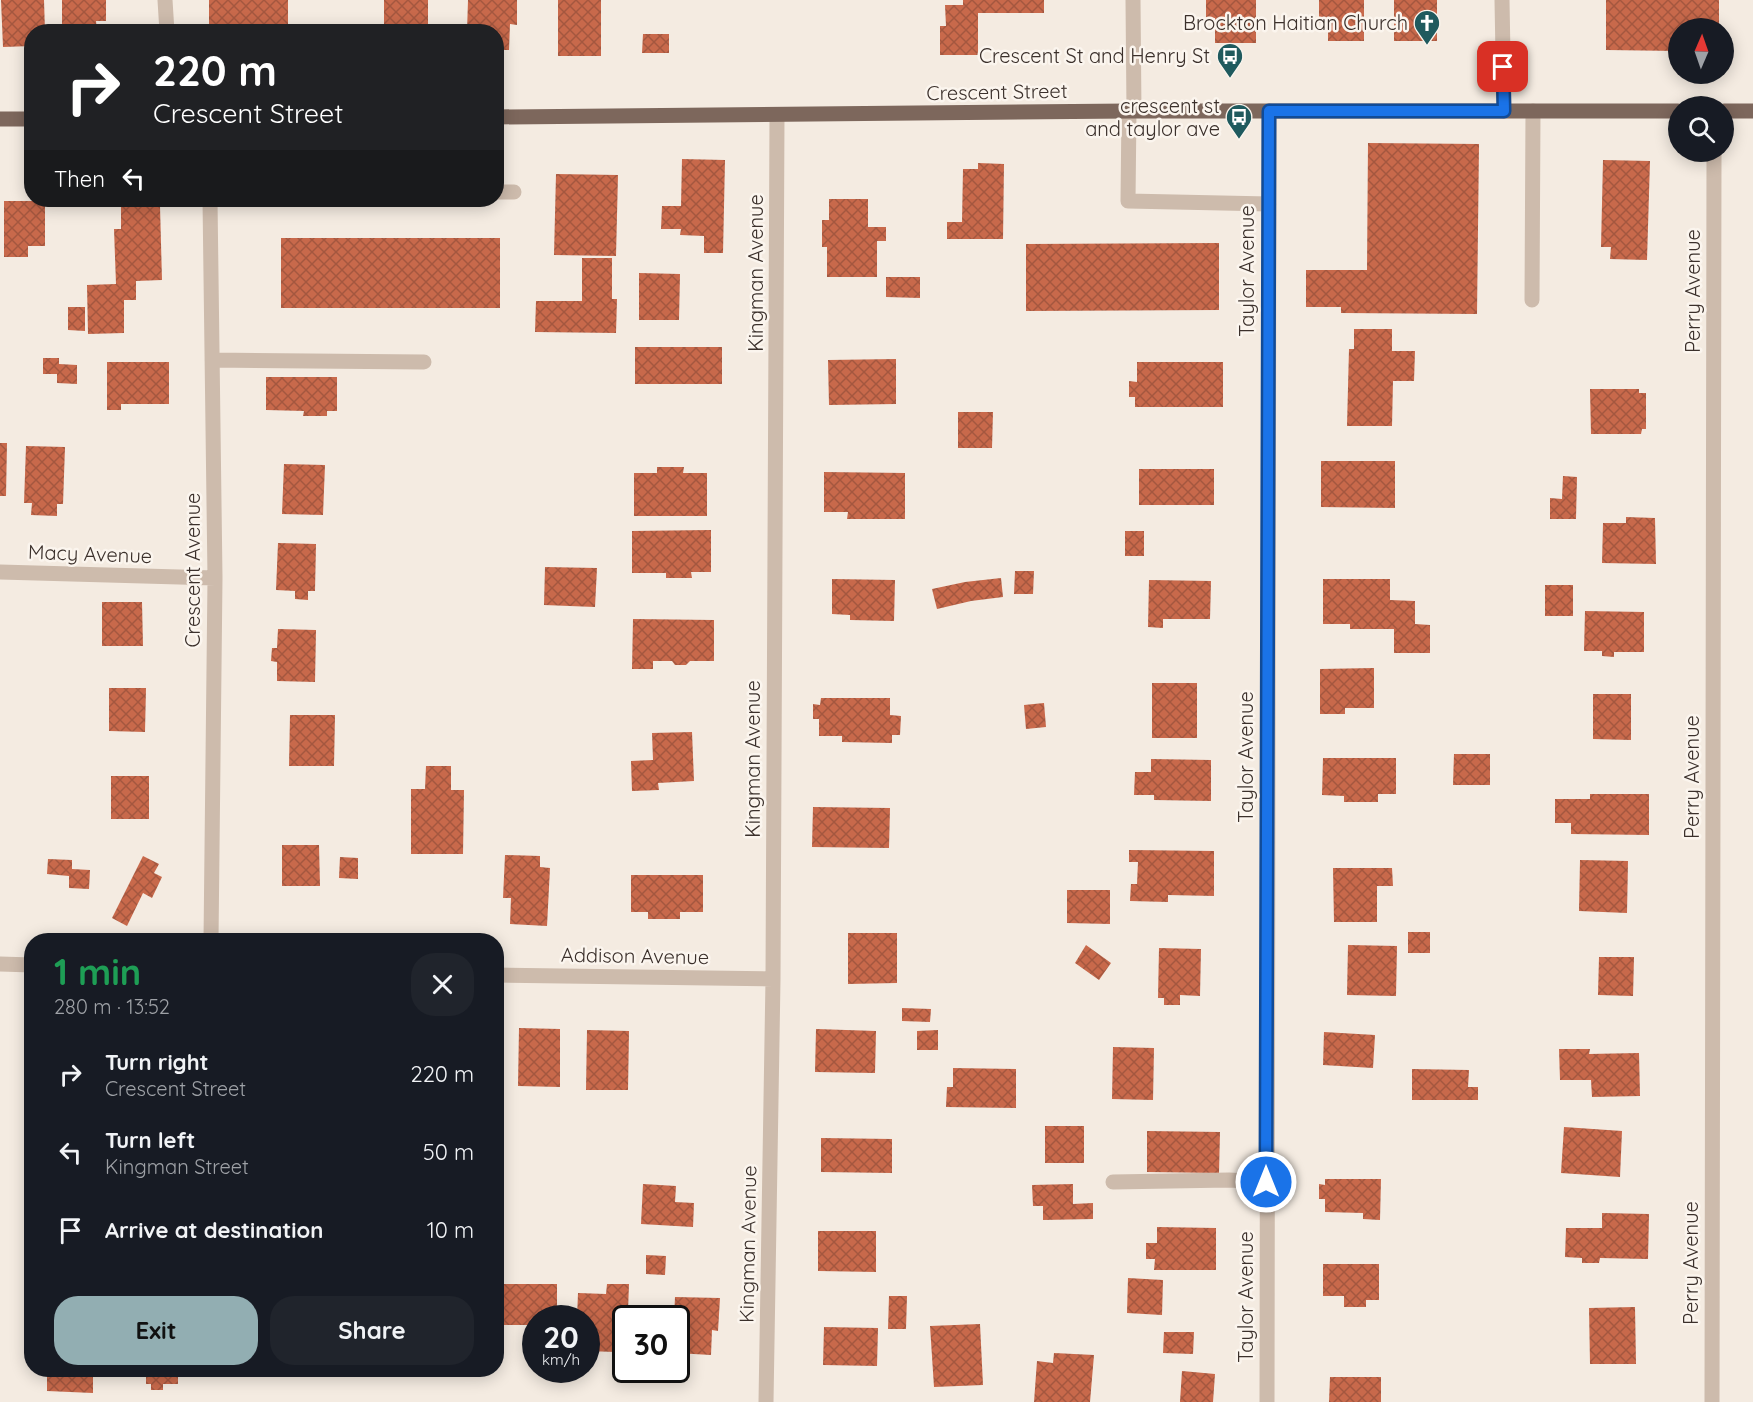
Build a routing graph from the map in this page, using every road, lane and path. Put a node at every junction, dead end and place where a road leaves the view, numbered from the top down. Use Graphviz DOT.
graph roads {
  1 [pos="165,0"];
  2 [pos="1133,0"];
  3 [pos="1502,0"];
  4 [pos="166,24"];
  5 [pos="1131,111"];
  6 [pos="1269,111"];
  7 [pos="1504,111"];
  8 [pos="1533,111"];
  9 [pos="1668,111"];
  10 [pos="1734,111"];
  11 [pos="1753,111"];
  12 [pos="777,116"];
  13 [pos="504,117"];
  14 [pos="0,119"];
  15 [pos="24,119"];
  16 [pos="1714,162"];
  17 [pos="504,192"];
  18 [pos="514,192"];
  19 [pos="1269,204"];
  20 [pos="210,207"];
  21 [pos="1532,300"];
  22 [pos="212,360"];
  23 [pos="424,362"];
  24 [pos="0,572"];
  25 [pos="215,578"];
  26 [pos="211,933"];
  27 [pos="0,964"];
  28 [pos="24,965"];
  29 [pos="504,975"];
  30 [pos="773,979"];
  31 [pos="1113,1182"];
  32 [pos="1266,1182"];
  33 [pos="766,1402"];
  34 [pos="1267,1402"];
  35 [pos="1712,1402"];
  1 -- 4 [label="street"];
  2 -- 5 [label="street"];
  3 -- 7 [label="street"];
  5 -- 6 [label="main road, Crescent Street"];
  5 -- 12 [label="main road, Crescent Street"];
  5 -- 19 [label="street"];
  6 -- 7 [label="main road, Crescent Street"];
  6 -- 19 [label="street, Taylor Avenue"];
  7 -- 8 [label="main road, Crescent Street"];
  8 -- 9 [label="main road, Crescent Street"];
  8 -- 21 [label="street"];
  10 -- 11 [label="main road"];
  12 -- 13 [label="main road, Crescent Street"];
  12 -- 30 [label="street, Kingman Avenue"];
  14 -- 15 [label="main road"];
  16 -- 35 [label="street, Perry Avenue"];
  17 -- 18 [label="street"];
  19 -- 32 [label="street, Taylor Avenue"];
  20 -- 22 [label="street, Crescent Avenue"];
  22 -- 23 [label="street"];
  22 -- 25 [label="street, Crescent Avenue"];
  24 -- 25 [label="street, Macy Avenue"];
  25 -- 26 [label="street, Crescent Avenue"];
  27 -- 28 [label="street"];
  29 -- 30 [label="street, Addison Avenue"];
  30 -- 33 [label="street, Kingman Avenue"];
  31 -- 32 [label="street"];
  32 -- 34 [label="street, Taylor Avenue"];
}
